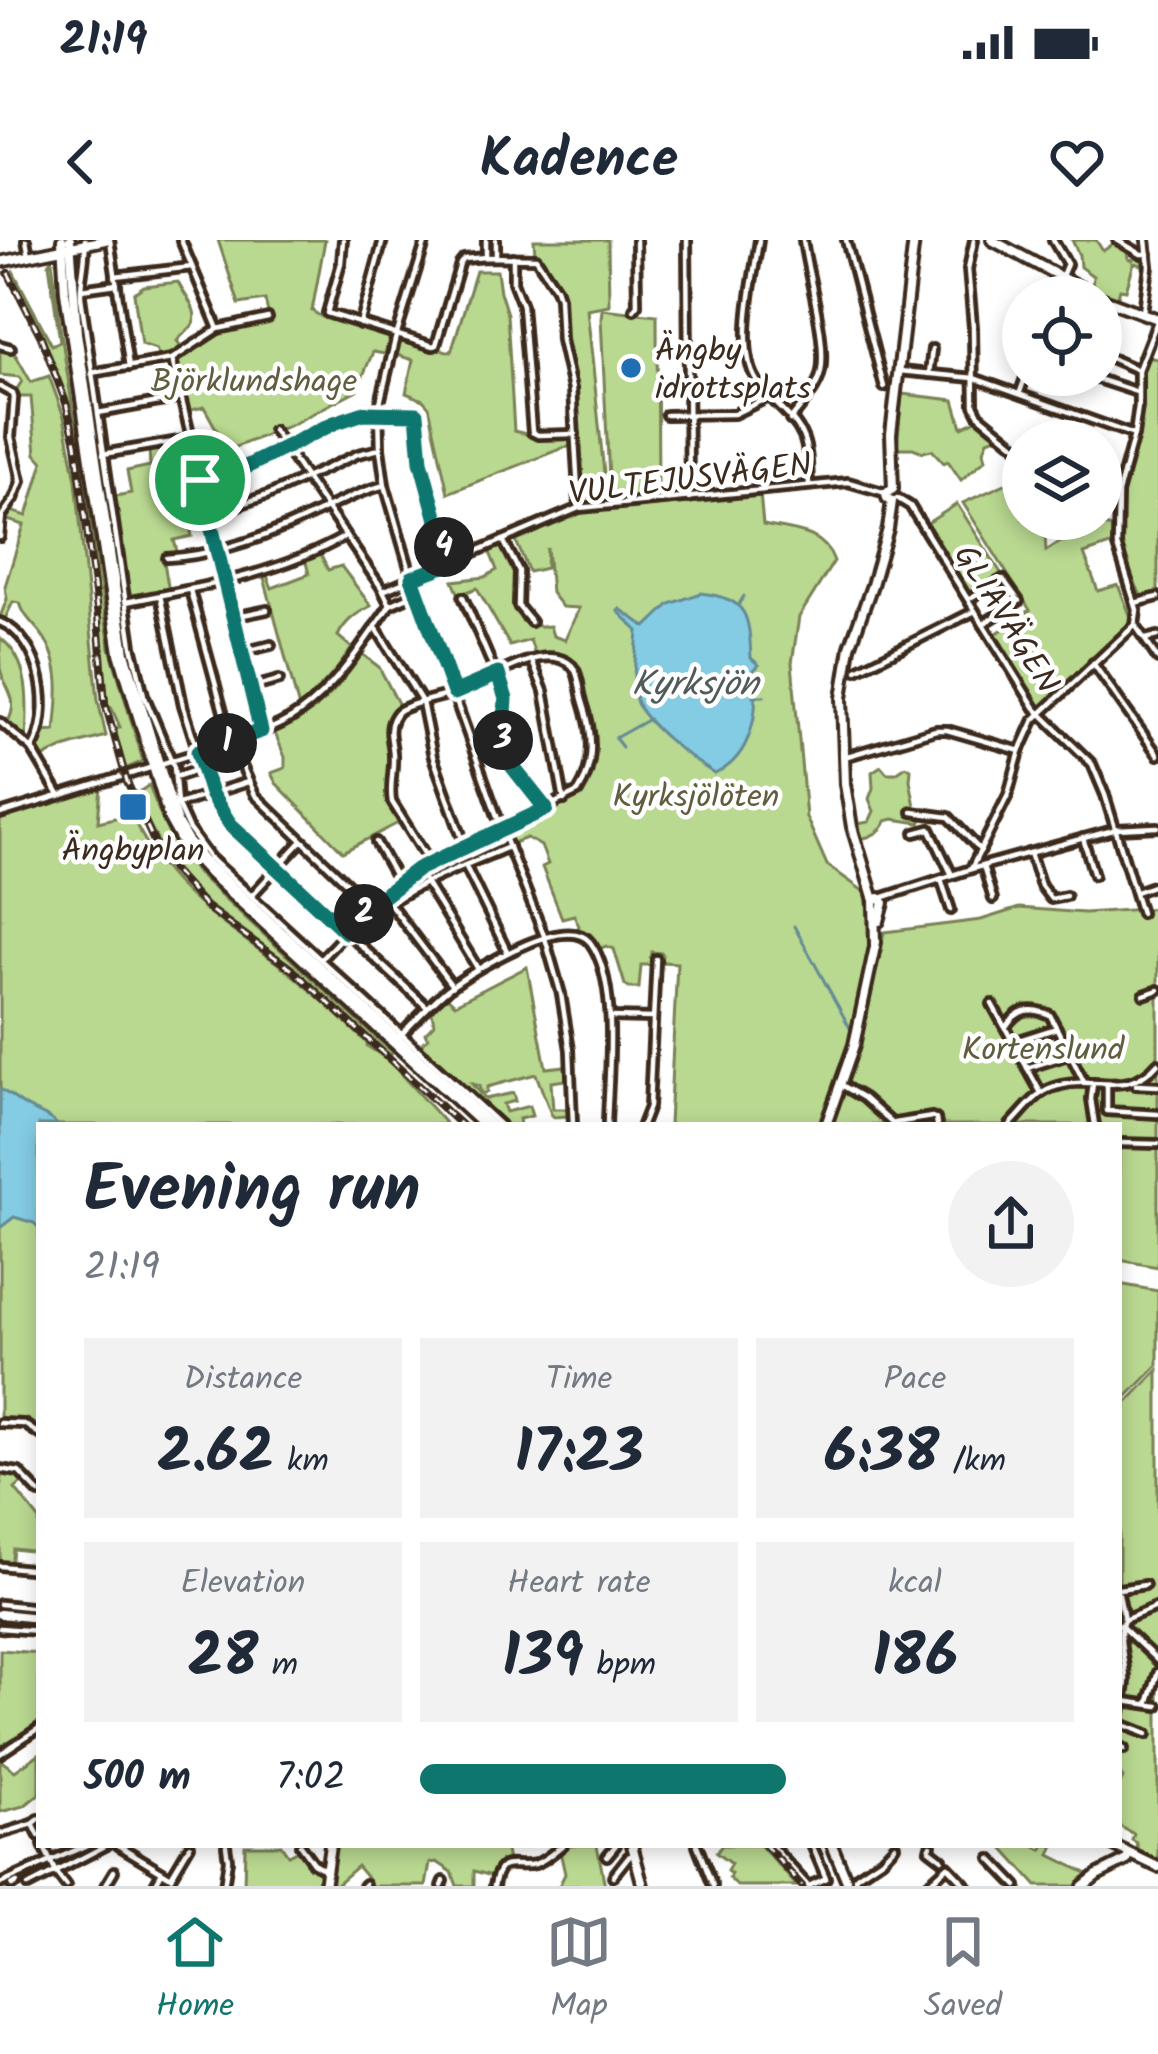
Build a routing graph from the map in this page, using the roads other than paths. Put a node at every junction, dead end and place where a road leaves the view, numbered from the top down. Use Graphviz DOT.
graph roads {
  1 [pos="26,240"];
  2 [pos="107,240"];
  3 [pos="181,240"];
  4 [pos="343,240"];
  5 [pos="383,240"];
  6 [pos="426,240"];
  7 [pos="486,240"];
  8 [pos="496,240"];
  9 [pos="636,240"];
  10 [pos="687,240"];
  11 [pos="759,240"];
  12 [pos="803,240"];
  13 [pos="846,240"];
  14 [pos="914,240"];
  15 [pos="974,240"];
  16 [pos="994,240"];
  17 [pos="1053,240"];
  18 [pos="1118,240"];
  19 [pos="1145,240"];
  20 [pos="85,241"];
  21 [pos="63,243"];
  22 [pos="1148,254"];
  23 [pos="29,255"];
  24 [pos="486,256"];
  25 [pos="496,256"];
  26 [pos="513,257"];
  27 [pos="0,262"];
  28 [pos="192,267"];
  29 [pos="1059,276"];
  30 [pos="1061,276"];
  31 [pos="116,280"];
  32 [pos="81,290"];
  33 [pos="1122,306"];
  34 [pos="634,309"];
  35 [pos="1143,314"];
  36 [pos="268,318"];
  37 [pos="1158,319"];
  38 [pos="360,324"];
  39 [pos="218,328"];
  40 [pos="396,336"];
  41 [pos="561,340"];
  42 [pos="547,343"];
  43 [pos="0,345"];
  44 [pos="11,348"];
  45 [pos="932,350"];
  46 [pos="172,358"];
  47 [pos="1122,363"];
  48 [pos="129,367"];
  49 [pos="1138,370"];
  50 [pos="898,371"];
  51 [pos="91,373"];
  52 [pos="929,374"];
  53 [pos="974,378"];
  54 [pos="0,387"];
  55 [pos="884,387"];
  56 [pos="1002,387"];
  57 [pos="1122,387"];
  58 [pos="1137,392"];
  59 [pos="1028,396"];
  60 [pos="182,398"];
  61 [pos="767,398"];
  62 [pos="97,413"];
  63 [pos="379,413"];
  64 [pos="666,415"];
  65 [pos="689,415"];
  66 [pos="790,419"];
  67 [pos="273,430"];
  68 [pos="575,434"];
  69 [pos="1002,434"];
  70 [pos="1134,434"];
  71 [pos="191,439"];
  72 [pos="285,448"];
  73 [pos="380,449"];
  74 [pos="103,454"];
  75 [pos="306,478"];
  76 [pos="1122,478"];
  77 [pos="200,480"];
  78 [pos="385,485"];
  79 [pos="809,486"];
  80 [pos="892,495"];
  81 [pos="689,498"];
  82 [pos="327,508"];
  83 [pos="579,508"];
  84 [pos="2,513"];
  85 [pos="208,514"];
  86 [pos="346,536"];
  87 [pos="0,537"];
  88 [pos="503,540"];
  89 [pos="1117,540"];
  90 [pos="217,549"];
  91 [pos="166,558"];
  92 [pos="449,564"];
  93 [pos="412,578"];
  94 [pos="225,583"];
  95 [pos="190,590"];
  96 [pos="383,591"];
  97 [pos="418,593"];
  98 [pos="160,595"];
  99 [pos="463,597"];
  100 [pos="1158,597"];
  101 [pos="968,600"];
  102 [pos="125,602"];
  103 [pos="1135,603"];
  104 [pos="390,605"];
  105 [pos="267,610"];
  106 [pos="975,611"];
  107 [pos="233,617"];
  108 [pos="0,622"];
  109 [pos="531,622"];
  110 [pos="983,624"];
  111 [pos="1135,625"];
  112 [pos="375,626"];
  113 [pos="1158,636"];
  114 [pos="1146,639"];
  115 [pos="271,645"];
  116 [pos="242,652"];
  117 [pos="1158,659"];
  118 [pos="532,661"];
  119 [pos="1093,663"];
  120 [pos="857,670"];
  121 [pos="498,674"];
  122 [pos="279,680"];
  123 [pos="250,688"];
  124 [pos="454,693"];
  125 [pos="422,702"];
  126 [pos="1039,713"];
  127 [pos="0,722"];
  128 [pos="261,731"];
  129 [pos="231,741"];
  130 [pos="32,749"];
  131 [pos="1020,751"];
  132 [pos="198,752"];
  133 [pos="1158,755"];
  134 [pos="844,757"];
  135 [pos="172,760"];
  136 [pos="155,766"];
  137 [pos="203,768"];
  138 [pos="177,777"];
  139 [pos="248,782"];
  140 [pos="212,793"];
  141 [pos="59,795"];
  142 [pos="564,800"];
  143 [pos="177,804"];
  144 [pos="546,809"];
  145 [pos="912,812"];
  146 [pos="0,813"];
  147 [pos="1158,827"];
  148 [pos="1117,829"];
  149 [pos="502,830"];
  150 [pos="915,833"];
  151 [pos="1083,838"];
  152 [pos="302,842"];
  153 [pos="376,842"];
  154 [pos="465,847"];
  155 [pos="509,848"];
  156 [pos="981,851"];
  157 [pos="1030,853"];
  158 [pos="430,862"];
  159 [pos="465,865"];
  160 [pos="983,866"];
  161 [pos="277,868"];
  162 [pos="418,869"];
  163 [pos="971,869"];
  164 [pos="952,875"];
  165 [pos="1094,875"];
  166 [pos="941,879"];
  167 [pos="424,881"];
  168 [pos="400,883"];
  169 [pos="1158,884"];
  170 [pos="1136,892"];
  171 [pos="251,896"];
  172 [pos="1066,896"];
  173 [pos="385,899"];
  174 [pos="994,899"];
  175 [pos="879,903"];
  176 [pos="371,906"];
  177 [pos="951,910"];
  178 [pos="1141,913"];
  179 [pos="346,932"];
  180 [pos="545,938"];
  181 [pos="508,953"];
  182 [pos="321,959"];
  183 [pos="656,959"];
  184 [pos="478,969"];
  185 [pos="452,986"];
  186 [pos="1157,988"];
  187 [pos="1144,995"];
  188 [pos="992,1004"];
  189 [pos="427,1007"];
  190 [pos="610,1017"];
  191 [pos="652,1018"];
  192 [pos="1005,1028"];
  193 [pos="1057,1028"];
  194 [pos="401,1035"];
  195 [pos="1013,1042"];
  196 [pos="1070,1054"];
  197 [pos="1158,1063"];
  198 [pos="1027,1068"];
  199 [pos="1084,1082"];
  200 [pos="1093,1083"];
  201 [pos="840,1084"];
  202 [pos="1107,1084"];
  203 [pos="1130,1084"];
  204 [pos="1158,1086"];
  205 [pos="1041,1094"];
  206 [pos="1158,1114"];
  207 [pos="484,1122"];
  208 [pos="497,1122"];
  209 [pos="573,1122"];
  210 [pos="607,1122"];
  211 [pos="643,1122"];
  212 [pos="827,1122"];
  213 [pos="892,1122"];
  214 [pos="905,1122"];
  215 [pos="936,1122"];
  216 [pos="1013,1122"];
  217 [pos="1095,1122"];
  218 [pos="1122,1143"];
  219 [pos="1158,1144"];
  220 [pos="0,1423"];
  221 [pos="36,1432"];
  222 [pos="0,1469"];
  223 [pos="36,1490"];
  224 [pos="0,1566"];
  225 [pos="36,1570"];
  226 [pos="1145,1585"];
  227 [pos="1122,1590"];
  228 [pos="1158,1606"];
  229 [pos="0,1609"];
  230 [pos="36,1613"];
  231 [pos="1122,1622"];
  232 [pos="1122,1623"];
  233 [pos="0,1628"];
  234 [pos="36,1631"];
  235 [pos="1122,1633"];
  236 [pos="1158,1661"];
  237 [pos="1158,1672"];
  238 [pos="1124,1701"];
  239 [pos="1148,1704"];
  240 [pos="1158,1706"];
  241 [pos="1122,1708"];
  242 [pos="1122,1721"];
  243 [pos="36,1730"];
  244 [pos="1148,1734"];
  245 [pos="0,1754"];
  246 [pos="36,1822"];
  247 [pos="0,1834"];
  248 [pos="44,1848"];
  249 [pos="81,1848"];
  250 [pos="102,1848"];
  251 [pos="123,1848"];
  252 [pos="188,1848"];
  253 [pos="226,1848"];
  254 [pos="302,1848"];
  255 [pos="330,1848"];
  256 [pos="558,1848"];
  257 [pos="614,1848"];
  258 [pos="699,1848"];
  259 [pos="774,1848"];
  260 [pos="813,1848"];
  261 [pos="831,1848"];
  262 [pos="892,1848"];
  263 [pos="931,1848"];
  264 [pos="1118,1848"];
  265 [pos="633,1850"];
  266 [pos="1130,1854"];
  267 [pos="607,1856"];
  268 [pos="942,1859"];
  269 [pos="991,1859"];
  270 [pos="49,1861"];
  271 [pos="1158,1867"];
  272 [pos="114,1871"];
  273 [pos="327,1871"];
  274 [pos="162,1872"];
  275 [pos="56,1873"];
  276 [pos="613,1876"];
  277 [pos="15,1883"];
  278 [pos="851,1884"];
  279 [pos="0,1885"];
  280 [pos="28,1886"];
  281 [pos="66,1886"];
  282 [pos="105,1886"];
  283 [pos="154,1886"];
  284 [pos="224,1886"];
  285 [pos="324,1886"];
  286 [pos="490,1886"];
  287 [pos="644,1886"];
  288 [pos="713,1886"];
  289 [pos="808,1886"];
  290 [pos="926,1886"];
  291 [pos="967,1886"];
  292 [pos="1017,1886"];
  293 [pos="1083,1886"];
  1 -- 23 [label="street"];
  2 -- 20 [label="main road"];
  2 -- 31 [label="street"];
  3 -- 28 [label="street"];
  4 -- 38 [label="street"];
  5 -- 38 [label="street"];
  6 -- 40 [label="street"];
  7 -- 24 [label="street"];
  8 -- 25 [label="street"];
  9 -- 34 [label="street"];
  10 -- 65 [label="street"];
  11 -- 61 [label="street"];
  12 -- 66 [label="street"];
  13 -- 55 [label="street"];
  14 -- 50 [label="main road"];
  15 -- 53 [label="street"];
  16 -- 29 [label="main road"];
  17 -- 30 [label="street"];
  18 -- 22 [label="street"];
  19 -- 22 [label="street"];
  20 -- 21 [label="main road"];
  20 -- 32 [label="street"];
  21 -- 23 [label="main road"];
  21 -- 136 [label="main road"];
  21 -- 136 [label="main road"];
  22 -- 35 [label="street"];
  23 -- 27 [label="main road"];
  24 -- 25 [label="street"];
  24 -- 40 [label="street"];
  25 -- 26 [label="street"];
  26 -- 41 [label="street"];
  26 -- 68 [label="street"];
  28 -- 31 [label="street"];
  28 -- 39 [label="street"];
  31 -- 32 [label="street"];
  31 -- 48 [label="street"];
  32 -- 51 [label="street"];
  33 -- 35 [label="main road"];
  35 -- 37 [label="main road"];
  36 -- 39 [label="street"];
  37 -- 49 [label="street"];
  38 -- 40 [label="street"];
  39 -- 46 [label="street"];
  40 -- 63 [label="street"];
  41 -- 42 [label="street"];
  41 -- 68 [label="street"];
  43 -- 44 [label="street"];
  45 -- 52 [label="street"];
  46 -- 48 [label="street"];
  46 -- 60 [label="street"];
  47 -- 49 [label="street"];
  48 -- 51 [label="street"];
  49 -- 58 [label="street"];
  50 -- 52 [label="street"];
  50 -- 80 [label="main road"];
  51 -- 62 [label="street"];
  52 -- 53 [label="street"];
  53 -- 56 [label="street"];
  53 -- 69 [label="street"];
  54 -- 84 [label="street"];
  57 -- 58 [label="street"];
  58 -- 70 [label="street"];
  59 -- 70 [label="street"];
  60 -- 62 [label="street"];
  60 -- 71 [label="street"];
  61 -- 65 [label="street"];
  61 -- 66 [label="street"];
  62 -- 74 [label="street"];
  63 -- 72 [label="street"];
  63 -- 73 [label="street"];
  63 -- 92 [label="street"];
  64 -- 65 [label="street"];
  65 -- 81 [label="street"];
  66 -- 79 [label="street"];
  67 -- 72 [label="street"];
  68 -- 83 [label="street"];
  70 -- 76 [label="street"];
  71 -- 74 [label="street"];
  71 -- 77 [label="street"];
  72 -- 75 [label="street"];
  72 -- 77 [label="street"];
  73 -- 75 [label="street"];
  73 -- 78 [label="street"];
  74 -- 102 [label="street"];
  75 -- 82 [label="street"];
  75 -- 85 [label="street"];
  77 -- 85 [label="street"];
  78 -- 82 [label="street"];
  78 -- 93 [label="street"];
  79 -- 80 [label="street, VULTEJUSVÄGEN"];
  79 -- 81 [label="street, VULTEJUSVÄGEN"];
  80 -- 101 [label="street, GLIAVÄGEN"];
  80 -- 134 [label="main road"];
  81 -- 83 [label="street, VULTEJUSVÄGEN"];
  82 -- 86 [label="street"];
  82 -- 90 [label="street"];
  83 -- 88 [label="street, VULTEJUSVÄGEN"];
  84 -- 87 [label="street"];
  85 -- 90 [label="street"];
  86 -- 94 [label="street"];
  86 -- 96 [label="street"];
  88 -- 92 [label="street, VULTEJUSVÄGEN"];
  88 -- 109 [label="street"];
  89 -- 103 [label="street"];
  90 -- 91 [label="street"];
  90 -- 94 [label="street"];
  92 -- 93 [label="street, VULTEJUSVÄGEN"];
  93 -- 96 [label="street, VULTEJUSVÄGEN"];
  93 -- 97 [label="street"];
  94 -- 95 [label="street"];
  94 -- 107 [label="street"];
  95 -- 98 [label="street"];
  95 -- 129 [label="street"];
  96 -- 104 [label="street"];
  97 -- 104 [label="street"];
  97 -- 124 [label="street"];
  98 -- 102 [label="street"];
  98 -- 132 [label="street"];
  99 -- 121 [label="street"];
  100 -- 103 [label="street"];
  101 -- 106 [label="street, GLIAVÄGEN"];
  101 -- 110 [label="street"];
  102 -- 135 [label="street"];
  103 -- 111 [label="street"];
  104 -- 112 [label="street"];
  105 -- 107 [label="street"];
  106 -- 110 [label="street, GLIAVÄGEN"];
  106 -- 120 [label="street"];
  107 -- 116 [label="street"];
  108 -- 130 [label="street"];
  110 -- 126 [label="street, GLIAVÄGEN"];
  111 -- 114 [label="street"];
  111 -- 119 [label="street"];
  112 -- 125 [label="street"];
  112 -- 128 [label="street"];
  113 -- 114 [label="street"];
  114 -- 117 [label="street"];
  115 -- 116 [label="street"];
  116 -- 123 [label="street"];
  118 -- 121 [label="street"];
  118 -- 142 [label="street"];
  118 -- 142 [label="street"];
  119 -- 126 [label="street"];
  119 -- 133 [label="street"];
  121 -- 124 [label="street"];
  121 -- 144 [label="street"];
  122 -- 123 [label="street"];
  123 -- 128 [label="street"];
  124 -- 125 [label="street"];
  124 -- 149 [label="street"];
  125 -- 154 [label="street"];
  125 -- 158 [label="street"];
  126 -- 131 [label="street"];
  126 -- 148 [label="street, GLIAVÄGEN"];
  127 -- 130 [label="street"];
  128 -- 129 [label="street"];
  129 -- 132 [label="street"];
  129 -- 139 [label="street"];
  130 -- 141 [label="street"];
  131 -- 134 [label="street"];
  131 -- 156 [label="street"];
  132 -- 135 [label="street"];
  132 -- 137 [label="street"];
  134 -- 175 [label="main road"];
  135 -- 136 [label="street"];
  135 -- 138 [label="street"];
  136 -- 141 [label="street"];
  136 -- 207 [label="main road"];
  137 -- 138 [label="street"];
  137 -- 140 [label="street"];
  138 -- 143 [label="street"];
  139 -- 140 [label="street"];
  139 -- 152 [label="street"];
  140 -- 143 [label="street"];
  140 -- 161 [label="street"];
  141 -- 146 [label="street"];
  142 -- 144 [label="street"];
  143 -- 171 [label="street"];
  144 -- 149 [label="street"];
  145 -- 156 [label="street"];
  147 -- 148 [label="street"];
  148 -- 151 [label="street"];
  148 -- 170 [label="street, GLIAVÄGEN"];
  149 -- 154 [label="street"];
  149 -- 155 [label="street"];
  150 -- 164 [label="street"];
  151 -- 157 [label="street"];
  151 -- 165 [label="street"];
  152 -- 161 [label="street"];
  152 -- 176 [label="street"];
  153 -- 168 [label="street"];
  154 -- 158 [label="street"];
  155 -- 159 [label="street"];
  155 -- 180 [label="street"];
  156 -- 163 [label="street"];
  157 -- 160 [label="street"];
  157 -- 172 [label="street"];
  158 -- 162 [label="street"];
  159 -- 167 [label="street"];
  159 -- 181 [label="street"];
  160 -- 163 [label="street"];
  160 -- 174 [label="street"];
  161 -- 171 [label="street"];
  161 -- 179 [label="street"];
  162 -- 167 [label="street"];
  162 -- 168 [label="street"];
  163 -- 164 [label="street"];
  164 -- 166 [label="street"];
  166 -- 175 [label="street"];
  166 -- 177 [label="street"];
  167 -- 173 [label="street"];
  167 -- 184 [label="street"];
  168 -- 173 [label="street"];
  169 -- 170 [label="street"];
  170 -- 178 [label="street, GLIAVÄGEN"];
  171 -- 182 [label="street"];
  173 -- 176 [label="street"];
  173 -- 179 [label="street"];
  173 -- 185 [label="street"];
  175 -- 201 [label="main road"];
  176 -- 179 [label="street"];
  179 -- 182 [label="street"];
  179 -- 189 [label="street"];
  180 -- 181 [label="street"];
  180 -- 190 [label="street"];
  180 -- 209 [label="street"];
  181 -- 184 [label="street"];
  182 -- 194 [label="street"];
  183 -- 191 [label="street"];
  184 -- 185 [label="street"];
  185 -- 189 [label="street"];
  186 -- 187 [label="street"];
  188 -- 192 [label="street"];
  189 -- 194 [label="street"];
  190 -- 191 [label="street"];
  190 -- 210 [label="street"];
  191 -- 211 [label="street"];
  192 -- 193 [label="street"];
  192 -- 195 [label="street"];
  193 -- 195 [label="street"];
  193 -- 196 [label="street"];
  194 -- 208 [label="street"];
  195 -- 198 [label="street"];
  196 -- 198 [label="street"];
  196 -- 199 [label="street"];
  197 -- 203 [label="street"];
  198 -- 205 [label="street"];
  199 -- 200 [label="street"];
  199 -- 205 [label="street"];
  200 -- 202 [label="street"];
  200 -- 217 [label="street"];
  201 -- 212 [label="main road"];
  201 -- 213 [label="street"];
  202 -- 203 [label="street"];
  202 -- 206 [label="street"];
  203 -- 204 [label="street"];
  205 -- 216 [label="street"];
  214 -- 215 [label="street"];
  218 -- 219 [label="street"];
  220 -- 221 [label="street"];
  222 -- 223 [label="street"];
  224 -- 225 [label="street"];
  226 -- 227 [label="street"];
  228 -- 231 [label="street"];
  229 -- 230 [label="main road"];
  232 -- 236 [label="street"];
  233 -- 234 [label="street"];
  235 -- 238 [label="street"];
  237 -- 239 [label="street"];
  238 -- 239 [label="street"];
  238 -- 241 [label="street"];
  239 -- 240 [label="street"];
  242 -- 244 [label="street"];
  243 -- 245 [label="street"];
  246 -- 247 [label="street"];
  248 -- 270 [label="street"];
  249 -- 270 [label="street"];
  250 -- 275 [label="street"];
  251 -- 274 [label="street"];
  252 -- 274 [label="street"];
  253 -- 284 [label="street"];
  254 -- 273 [label="street"];
  255 -- 273 [label="main road"];
  256 -- 286 [label="street"];
  257 -- 267 [label="street"];
  258 -- 288 [label="street"];
  259 -- 289 [label="street"];
  260 -- 289 [label="street"];
  261 -- 278 [label="main road"];
  262 -- 278 [label="street"];
  263 -- 268 [label="street"];
  264 -- 266 [label="main road"];
  265 -- 276 [label="street"];
  265 -- 287 [label="main road"];
  266 -- 271 [label="main road"];
  266 -- 293 [label="main road"];
  269 -- 292 [label="street"];
  270 -- 275 [label="street"];
  270 -- 277 [label="street"];
  272 -- 282 [label="street"];
  273 -- 285 [label="main road"];
  274 -- 283 [label="street"];
  275 -- 280 [label="street"];
  275 -- 281 [label="street"];
  277 -- 279 [label="street"];
  290 -- 291 [label="street"];
}
